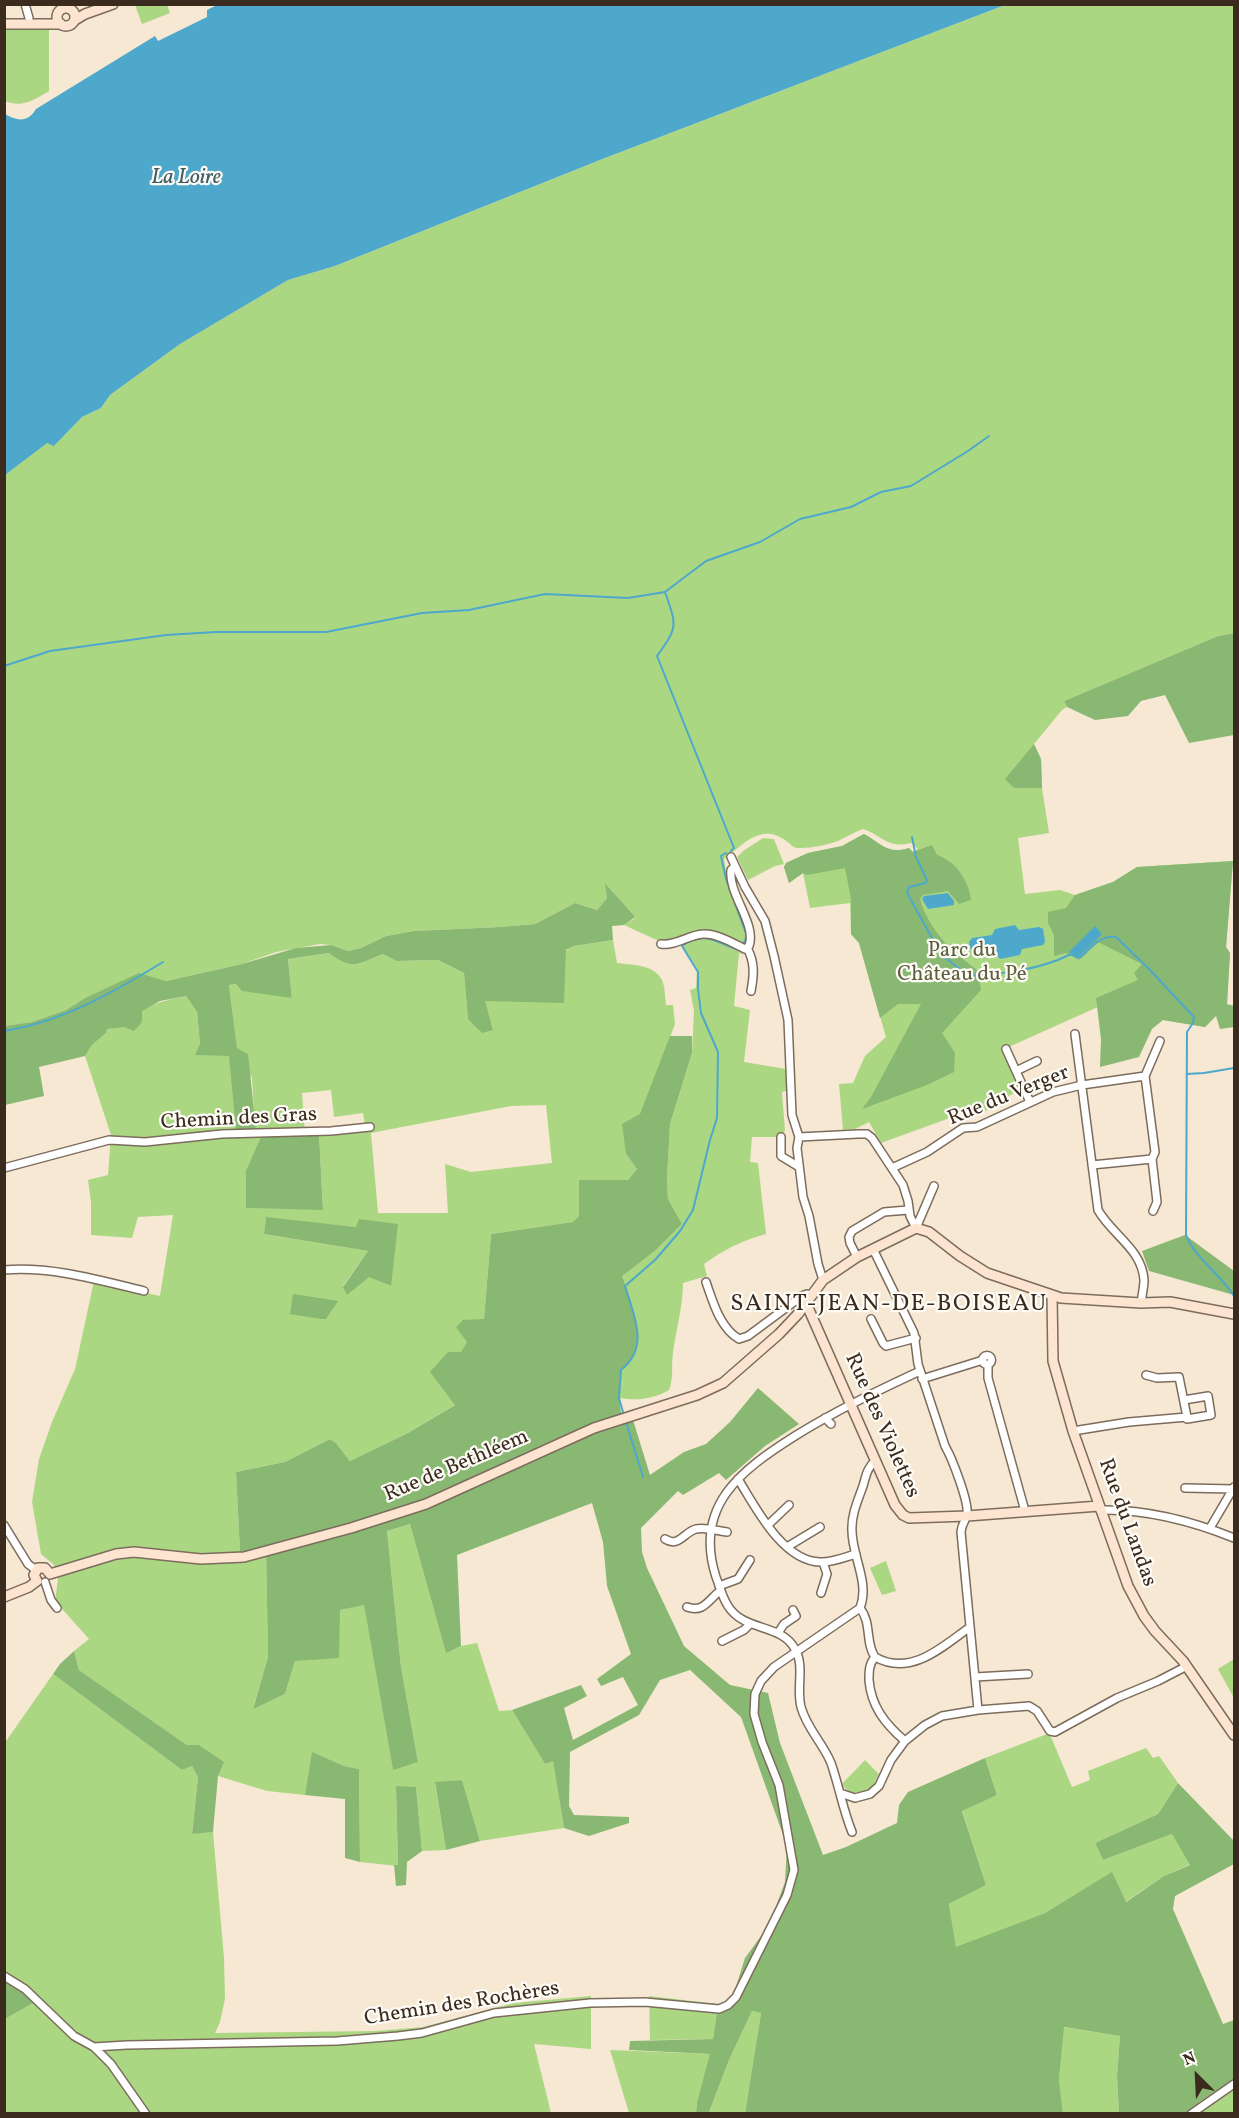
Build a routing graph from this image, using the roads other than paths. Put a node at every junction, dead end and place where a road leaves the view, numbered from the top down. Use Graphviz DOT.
graph roads {
  1 [pos="25,4"];
  2 [pos="97,4"];
  3 [pos="113,4"];
  4 [pos="61,13"];
  5 [pos="74,16"];
  6 [pos="4,18"];
  7 [pos="29,18"];
  8 [pos="4,24"];
  9 [pos="731,857"];
  10 [pos="735,866"];
  11 [pos="661,944"];
  12 [pos="747,948"];
  13 [pos="751,991"];
  14 [pos="1075,1034"];
  15 [pos="1160,1041"];
  16 [pos="1006,1048"];
  17 [pos="1037,1062"];
  18 [pos="1016,1071"];
  19 [pos="1145,1076"];
  20 [pos="1082,1085"];
  21 [pos="1030,1102"];
  22 [pos="370,1126"];
  23 [pos="781,1137"];
  24 [pos="799,1137"];
  25 [pos="1152,1159"];
  26 [pos="1092,1165"];
  27 [pos="799,1167"];
  28 [pos="4,1168"];
  29 [pos="892,1168"];
  30 [pos="934,1186"];
  31 [pos="908,1210"];
  32 [pos="1153,1211"];
  33 [pos="916,1228"];
  34 [pos="873,1249"];
  35 [pos="857,1257"];
  36 [pos="4,1270"];
  37 [pos="823,1280"];
  38 [pos="706,1282"];
  39 [pos="144,1291"];
  40 [pos="1052,1295"];
  41 [pos="808,1299"];
  42 [pos="1142,1303"];
  43 [pos="1233,1314"];
  44 [pos="871,1319"];
  45 [pos="916,1338"];
  46 [pos="920,1371"];
  47 [pos="1146,1375"];
  48 [pos="922,1379"];
  49 [pos="1184,1400"];
  50 [pos="850,1404"];
  51 [pos="1186,1417"];
  52 [pos="825,1418"];
  53 [pos="831,1424"];
  54 [pos="1073,1431"];
  55 [pos="877,1465"];
  56 [pos="738,1479"];
  57 [pos="1185,1488"];
  58 [pos="1234,1489"];
  59 [pos="789,1505"];
  60 [pos="1100,1508"];
  61 [pos="1025,1511"];
  62 [pos="967,1516"];
  63 [pos="4,1525"];
  64 [pos="768,1525"];
  65 [pos="820,1527"];
  66 [pos="1210,1528"];
  67 [pos="710,1530"];
  68 [pos="727,1532"];
  69 [pos="1234,1538"];
  70 [pos="665,1539"];
  71 [pos="787,1547"];
  72 [pos="856,1554"];
  73 [pos="750,1560"];
  74 [pos="823,1562"];
  75 [pos="36,1570"];
  76 [pos="44,1579"];
  77 [pos="720,1589"];
  78 [pos="821,1593"];
  79 [pos="4,1597"];
  80 [pos="687,1607"];
  81 [pos="57,1608"];
  82 [pos="860,1608"];
  83 [pos="793,1610"];
  84 [pos="750,1624"];
  85 [pos="970,1627"];
  86 [pos="778,1633"];
  87 [pos="722,1641"];
  88 [pos="797,1652"];
  89 [pos="876,1657"];
  90 [pos="1187,1666"];
  91 [pos="1028,1674"];
  92 [pos="975,1677"];
  93 [pos="978,1710"];
  94 [pos="1234,1735"];
  95 [pos="905,1741"];
  96 [pos="840,1793"];
  97 [pos="852,1832"];
  98 [pos="4,1976"];
  99 [pos="94,2047"];
  100 [pos="1234,2084"];
  101 [pos="146,2114"];
  102 [pos="1191,2114"];
  1 -- 7 [label="street"];
  2 -- 5 [label="main road"];
  3 -- 5 [label="main road"];
  4 -- 5 [label="main road"];
  4 -- 5 [label="main road"];
  4 -- 7 [label="main road"];
  4 -- 8 [label="main road"];
  6 -- 7 [label="main road"];
  9 -- 10 [label="street"];
  10 -- 12 [label="street"];
  10 -- 24 [label="street"];
  11 -- 12 [label="street"];
  12 -- 13 [label="street"];
  14 -- 20 [label="street"];
  15 -- 19 [label="street"];
  16 -- 18 [label="street"];
  17 -- 18 [label="street"];
  18 -- 21 [label="street"];
  19 -- 20 [label="street, Rue du Verger"];
  19 -- 25 [label="street"];
  20 -- 21 [label="street, Rue du Verger"];
  20 -- 26 [label="street"];
  21 -- 29 [label="street, Rue du Verger"];
  22 -- 28 [label="street, Chemin des Gras"];
  23 -- 27 [label="street"];
  24 -- 27 [label="street"];
  24 -- 29 [label="street"];
  25 -- 26 [label="street"];
  25 -- 32 [label="street"];
  26 -- 42 [label="street"];
  27 -- 37 [label="street"];
  29 -- 31 [label="street"];
  30 -- 33 [label="street"];
  31 -- 33 [label="street"];
  31 -- 35 [label="street"];
  33 -- 34 [label="main road, Rue de Bethléem"];
  33 -- 40 [label="main road"];
  34 -- 35 [label="main road, Rue de Bethléem"];
  34 -- 45 [label="street"];
  35 -- 37 [label="main road, Rue de Bethléem"];
  36 -- 39 [label="street"];
  37 -- 41 [label="main road, Rue de Bethléem"];
  38 -- 41 [label="street"];
  40 -- 42 [label="main road"];
  40 -- 54 [label="main road, Rue du Landas"];
  41 -- 50 [label="main road, Rue des Violettes"];
  41 -- 76 [label="main road, Rue de Bethléem"];
  42 -- 43 [label="main road"];
  44 -- 45 [label="street"];
  45 -- 46 [label="street"];
  46 -- 48 [label="street"];
  46 -- 50 [label="street"];
  47 -- 49 [label="street"];
  48 -- 61 [label="street"];
  48 -- 62 [label="street"];
  49 -- 51 [label="street"];
  49 -- 51 [label="street"];
  50 -- 52 [label="street"];
  50 -- 55 [label="main road, Rue des Violettes"];
  51 -- 54 [label="street"];
  52 -- 53 [label="street"];
  52 -- 56 [label="street"];
  54 -- 60 [label="main road, Rue du Landas"];
  55 -- 62 [label="main road, Rue des Violettes"];
  55 -- 72 [label="street"];
  56 -- 64 [label="street"];
  56 -- 67 [label="street"];
  57 -- 58 [label="street"];
  58 -- 66 [label="street"];
  59 -- 64 [label="street"];
  60 -- 61 [label="main road, Rue des Violettes"];
  60 -- 66 [label="street"];
  60 -- 90 [label="main road, Rue du Landas"];
  61 -- 62 [label="main road, Rue des Violettes"];
  62 -- 85 [label="street"];
  63 -- 75 [label="street"];
  64 -- 71 [label="street"];
  65 -- 71 [label="street"];
  66 -- 69 [label="street"];
  67 -- 68 [label="street"];
  67 -- 70 [label="street"];
  67 -- 77 [label="street"];
  71 -- 74 [label="street"];
  72 -- 74 [label="street"];
  72 -- 82 [label="street"];
  73 -- 77 [label="street"];
  74 -- 78 [label="street"];
  75 -- 76 [label="main road"];
  75 -- 76 [label="main road"];
  76 -- 79 [label="main road, Rue de Bethléem"];
  76 -- 81 [label="street"];
  77 -- 80 [label="street"];
  77 -- 84 [label="street"];
  82 -- 88 [label="street"];
  82 -- 89 [label="street"];
  83 -- 86 [label="street"];
  84 -- 86 [label="street"];
  84 -- 87 [label="street"];
  85 -- 89 [label="street"];
  85 -- 92 [label="street"];
  86 -- 88 [label="street"];
  88 -- 96 [label="street"];
  88 -- 99 [label="street, Chemin des Rochères"];
  89 -- 95 [label="street"];
  90 -- 93 [label="street"];
  90 -- 94 [label="main road, Rue du Landas"];
  91 -- 92 [label="street"];
  92 -- 93 [label="street"];
  93 -- 95 [label="street"];
  95 -- 96 [label="street"];
  96 -- 97 [label="street"];
  98 -- 99 [label="street"];
  99 -- 101 [label="street"];
  100 -- 102 [label="street"];
}
